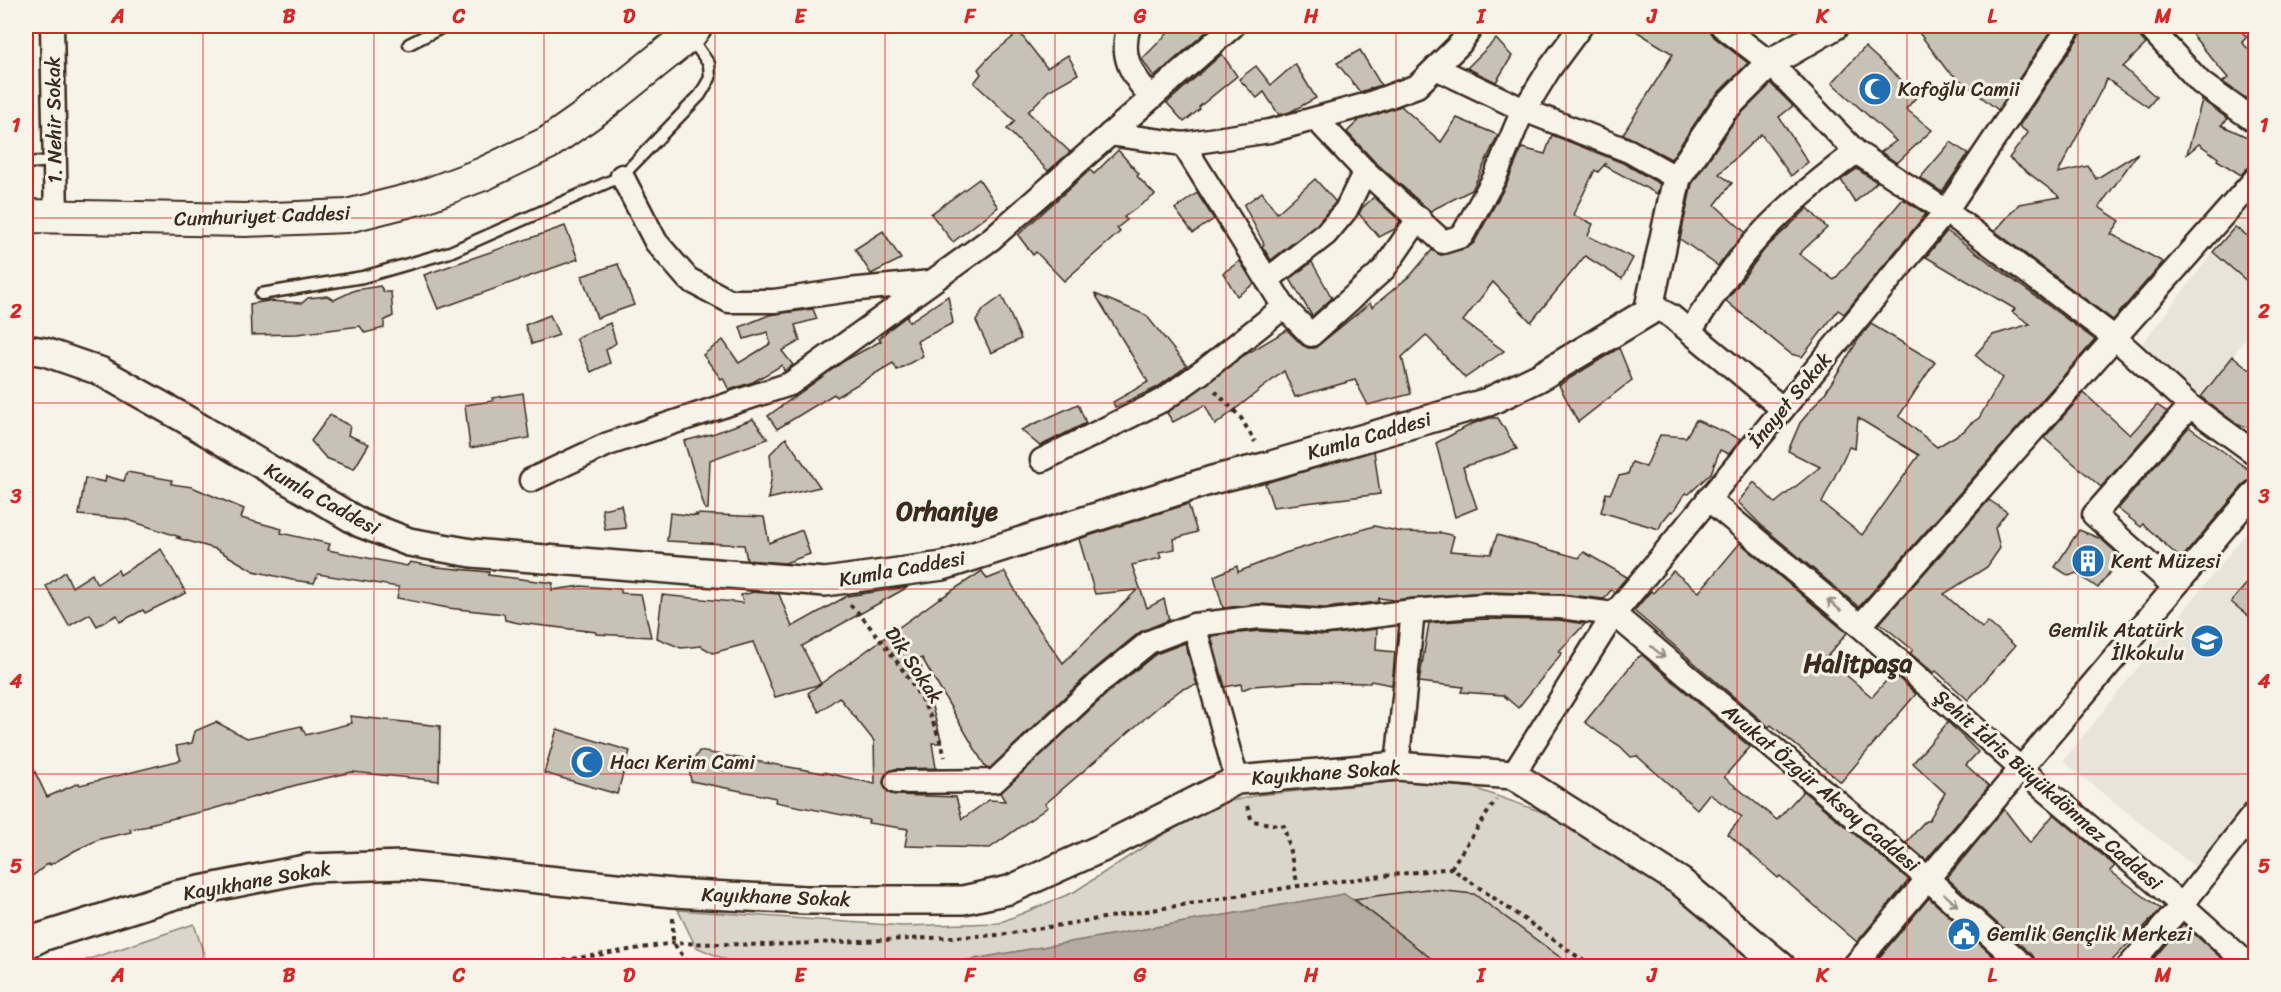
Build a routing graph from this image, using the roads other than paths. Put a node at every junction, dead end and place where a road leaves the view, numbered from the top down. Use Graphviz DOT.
graph roads {
  1 [pos="52,26"];
  2 [pos="445,26"];
  3 [pos="1129,26"];
  4 [pos="1233,26"];
  5 [pos="1472,26"];
  6 [pos="1581,26"];
  7 [pos="1722,26"];
  8 [pos="1834,26"];
  9 [pos="2070,26"];
  10 [pos="2148,26"];
  11 [pos="692,30"];
  12 [pos="410,44"];
  13 [pos="1770,63"];
  14 [pos="1436,68"];
  15 [pos="1151,98"];
  16 [pos="1524,110"];
  17 [pos="1316,118"];
  18 [pos="2256,122"];
  19 [pos="1110,134"];
  20 [pos="1183,144"];
  21 [pos="1856,153"];
  22 [pos="55,161"];
  23 [pos="26,163"];
  24 [pos="1365,171"];
  25 [pos="622,176"];
  26 [pos="1677,178"];
  27 [pos="2256,178"];
  28 [pos="1947,210"];
  29 [pos="56,215"];
  30 [pos="26,216"];
  31 [pos="1419,218"];
  32 [pos="1267,280"];
  33 [pos="933,282"];
  34 [pos="261,294"];
  35 [pos="1284,307"];
  36 [pos="1648,312"];
  37 [pos="1689,331"];
  38 [pos="2115,338"];
  39 [pos="26,349"];
  40 [pos="2190,406"];
  41 [pos="1783,409"];
  42 [pos="2256,454"];
  43 [pos="1042,460"];
  44 [pos="531,480"];
  45 [pos="2256,491"];
  46 [pos="1708,499"];
  47 [pos="2174,586"];
  48 [pos="1413,611"];
  49 [pos="1614,614"];
  50 [pos="1194,625"];
  51 [pos="1860,626"];
  52 [pos="1397,766"];
  53 [pos="2020,768"];
  54 [pos="1513,775"];
  55 [pos="1237,780"];
  56 [pos="896,782"];
  57 [pos="2256,811"];
  58 [pos="1927,878"];
  59 [pos="2182,905"];
  60 [pos="26,945"];
  61 [pos="1781,966"];
  62 [pos="1854,966"];
  63 [pos="2024,966"];
  64 [pos="2129,966"];
  65 [pos="2250,966"];
  1 -- 22 [label="street, 1. Nehir Sokak"];
  2 -- 12 [label="lane"];
  3 -- 15 [label="street"];
  4 -- 15 [label="street"];
  5 -- 14 [label="street"];
  6 -- 16 [label="street"];
  7 -- 13 [label="street"];
  8 -- 13 [label="street"];
  9 -- 28 [label="street, İnayet Sokak"];
  10 -- 18 [label="street"];
  11 -- 25 [label="lane"];
  11 -- 29 [label="main road, Cumhuriyet Caddesi"];
  13 -- 21 [label="street"];
  13 -- 26 [label="street"];
  14 -- 16 [label="street"];
  14 -- 17 [label="street"];
  15 -- 19 [label="street"];
  16 -- 26 [label="street"];
  16 -- 31 [label="street"];
  17 -- 20 [label="street"];
  17 -- 24 [label="street"];
  19 -- 20 [label="street"];
  19 -- 33 [label="street"];
  20 -- 32 [label="street"];
  21 -- 28 [label="street"];
  21 -- 37 [label="street"];
  22 -- 23 [label="lane"];
  22 -- 29 [label="street, 1. Nehir Sokak"];
  24 -- 31 [label="street"];
  24 -- 32 [label="street"];
  25 -- 33 [label="street"];
  25 -- 34 [label="lane"];
  26 -- 36 [label="street"];
  27 -- 38 [label="street"];
  28 -- 38 [label="street"];
  28 -- 41 [label="street, İnayet Sokak"];
  29 -- 30 [label="main road, Cumhuriyet Caddesi"];
  31 -- 35 [label="street"];
  32 -- 35 [label="street"];
  33 -- 44 [label="street"];
  35 -- 43 [label="street"];
  36 -- 37 [label="street"];
  36 -- 39 [label="street, Kumla Caddesi"];
  37 -- 41 [label="street"];
  38 -- 40 [label="street"];
  38 -- 51 [label="street"];
  40 -- 42 [label="street"];
  40 -- 47 [label="street"];
  41 -- 46 [label="street, İnayet Sokak"];
  45 -- 47 [label="street"];
  46 -- 49 [label="street, İnayet Sokak"];
  51 -- 46 [label="street, Şehit İdris Büyükdönmez Caddesi, one-way"];
  47 -- 53 [label="street"];
  48 -- 49 [label="street"];
  48 -- 50 [label="street"];
  48 -- 52 [label="street"];
  49 -- 54 [label="street, İnayet Sokak"];
  49 -- 58 [label="street, Avukat Özgür Aksoy Caddesi, one-way"];
  50 -- 55 [label="street"];
  50 -- 56 [label="street"];
  51 -- 53 [label="street, Şehit İdris Büyükdönmez Caddesi"];
  52 -- 54 [label="street, Kayıkhane Sokak"];
  52 -- 55 [label="street, Kayıkhane Sokak"];
  53 -- 58 [label="street"];
  53 -- 59 [label="street, Şehit İdris Büyükdönmez Caddesi"];
  54 -- 61 [label="street"];
  55 -- 60 [label="street, Kayıkhane Sokak"];
  57 -- 59 [label="street"];
  58 -- 62 [label="street"];
  58 -- 63 [label="street, Avukat Özgür Aksoy Caddesi, one-way"];
  59 -- 64 [label="street"];
  59 -- 65 [label="street, Şehit İdris Büyükdönmez Caddesi"];
}
